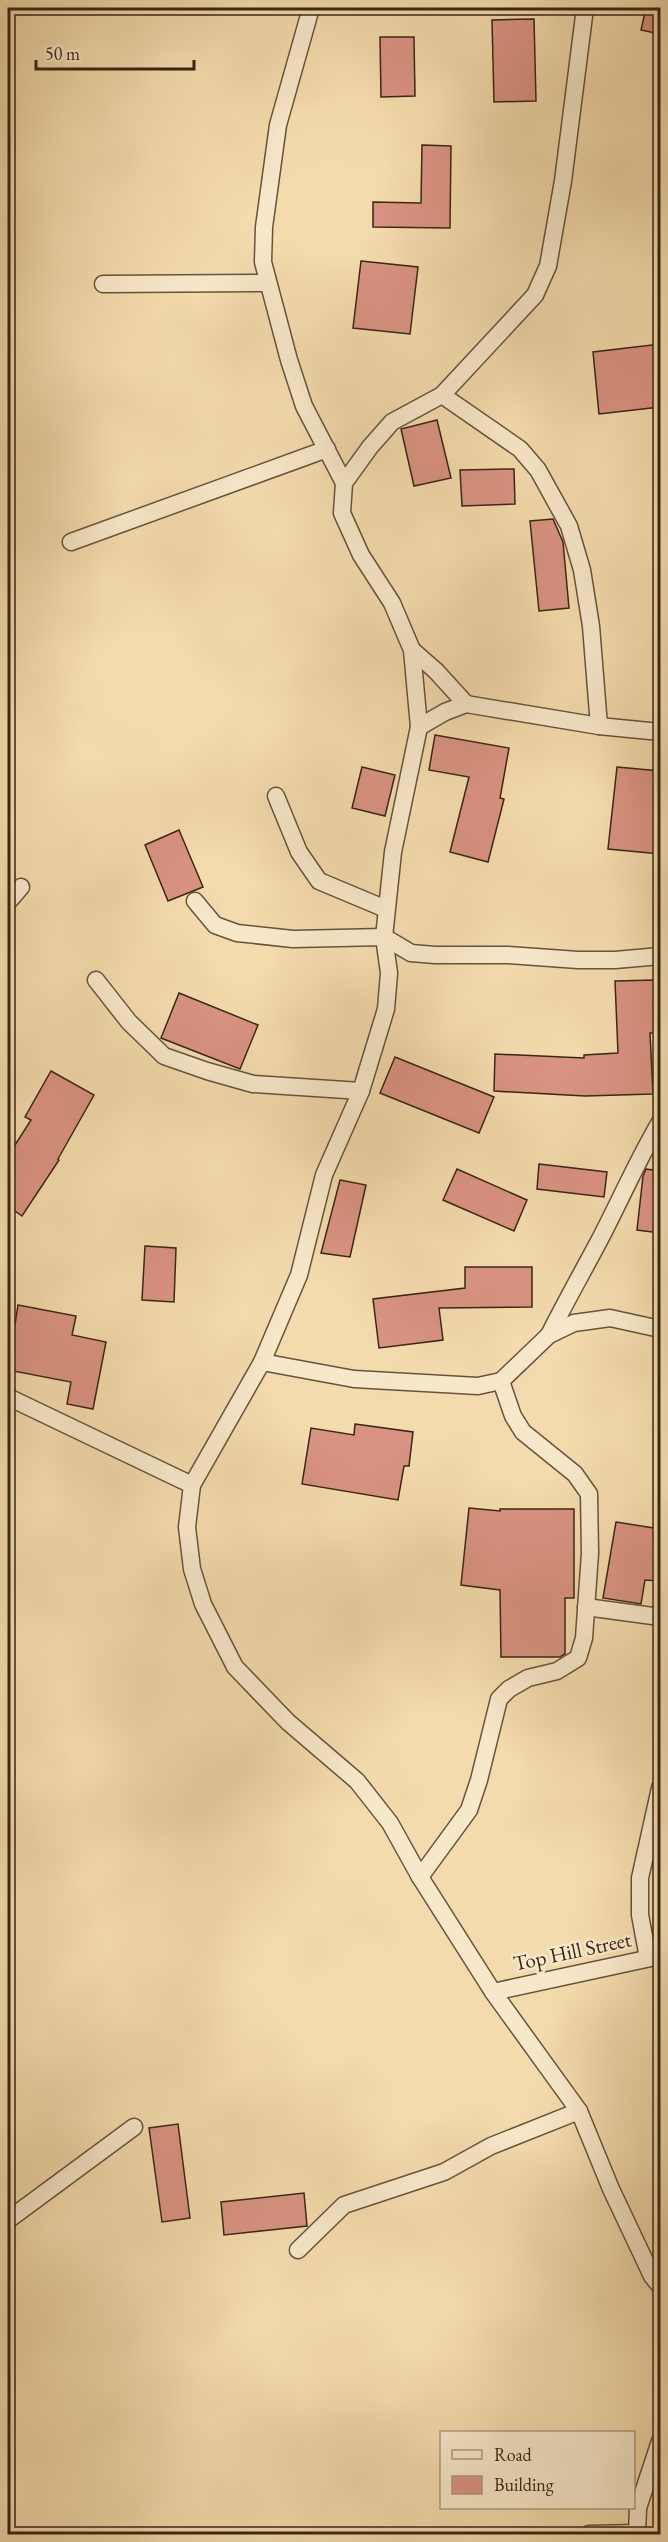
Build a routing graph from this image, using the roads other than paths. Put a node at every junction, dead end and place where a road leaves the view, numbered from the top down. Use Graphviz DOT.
graph roads {
  1 [pos="311,8"];
  2 [pos="585,8"];
  3 [pos="268,283"];
  4 [pos="103,284"];
  5 [pos="442,395"];
  6 [pos="327,449"];
  7 [pos="344,483"];
  8 [pos="71,542"];
  9 [pos="412,650"];
  10 [pos="466,704"];
  11 [pos="599,726"];
  12 [pos="419,727"];
  13 [pos="660,732"];
  14 [pos="276,796"];
  15 [pos="21,887"];
  16 [pos="195,901"];
  17 [pos="8,902"];
  18 [pos="386,909"];
  19 [pos="384,937"];
  20 [pos="660,956"];
  21 [pos="96,980"];
  22 [pos="361,1091"];
  23 [pos="660,1122"];
  24 [pos="660,1329"];
  25 [pos="549,1335"];
  26 [pos="262,1362"];
  27 [pos="501,1381"];
  28 [pos="8,1397"];
  29 [pos="192,1485"];
  30 [pos="586,1607"];
  31 [pos="660,1617"];
  32 [pos="660,1788"];
  33 [pos="420,1877"];
  34 [pos="654,1957"];
  35 [pos="493,1992"];
  36 [pos="579,2111"];
  37 [pos="134,2127"];
  38 [pos="8,2220"];
  39 [pos="298,2250"];
  40 [pos="660,2286"];
  41 [pos="660,2441"];
  42 [pos="637,2534"];
  43 [pos="589,2535"];
  1 -- 3 [label="street"];
  2 -- 5 [label="street"];
  3 -- 4 [label="street"];
  3 -- 6 [label="street"];
  5 -- 7 [label="street"];
  5 -- 11 [label="street"];
  6 -- 7 [label="street"];
  6 -- 8 [label="street"];
  7 -- 9 [label="street"];
  9 -- 10 [label="street"];
  9 -- 12 [label="street"];
  10 -- 11 [label="street"];
  10 -- 12 [label="street"];
  11 -- 13 [label="street"];
  12 -- 18 [label="street"];
  14 -- 18 [label="street"];
  15 -- 17 [label="street"];
  16 -- 19 [label="street"];
  18 -- 19 [label="street"];
  19 -- 20 [label="street"];
  19 -- 22 [label="street"];
  21 -- 22 [label="street"];
  22 -- 26 [label="street"];
  23 -- 25 [label="street"];
  24 -- 25 [label="street"];
  25 -- 27 [label="street"];
  26 -- 27 [label="street"];
  26 -- 29 [label="street"];
  27 -- 30 [label="street"];
  28 -- 29 [label="street"];
  29 -- 33 [label="street"];
  30 -- 31 [label="street"];
  30 -- 33 [label="street"];
  32 -- 34 [label="street"];
  33 -- 35 [label="street"];
  34 -- 35 [label="street, Top Hill Street"];
  35 -- 36 [label="street"];
  36 -- 39 [label="street"];
  36 -- 40 [label="street"];
  37 -- 38 [label="street"];
  41 -- 42 [label="street"];
  42 -- 43 [label="street"];
}
